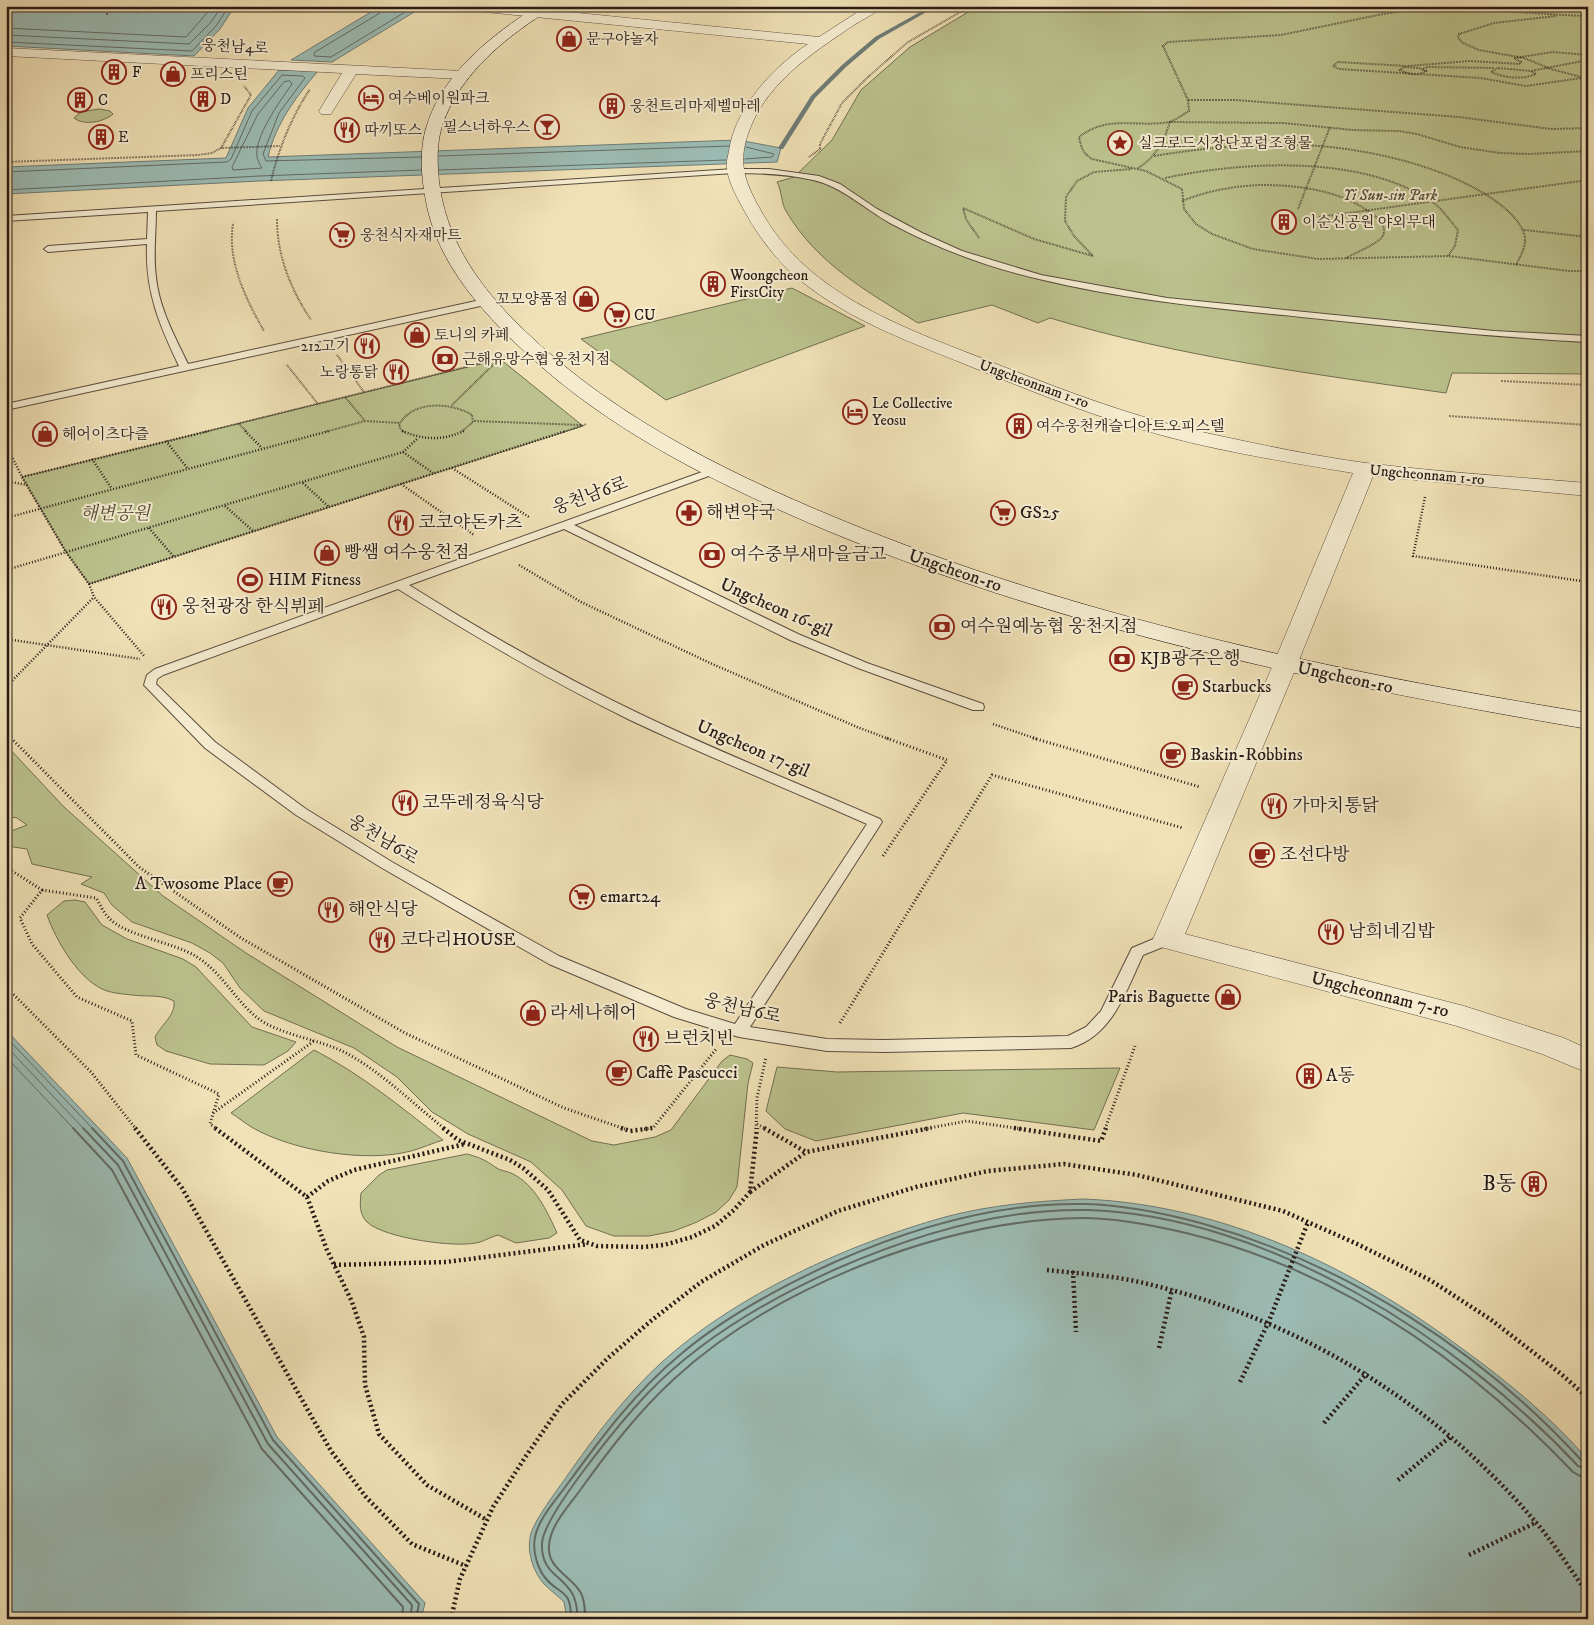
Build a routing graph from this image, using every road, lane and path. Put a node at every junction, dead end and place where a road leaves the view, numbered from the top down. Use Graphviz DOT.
graph roads {
  1 [pos="117,6"];
  2 [pos="136,6"];
  3 [pos="165,6"];
  4 [pos="465,6"];
  5 [pos="877,6"];
  6 [pos="971,6"];
  7 [pos="1573,6"];
  8 [pos="107,7"];
  9 [pos="1588,8"];
  10 [pos="165,10"];
  11 [pos="541,10"];
  12 [pos="136,13"];
  13 [pos="107,15"];
  14 [pos="1564,15"];
  15 [pos="1588,16"];
  16 [pos="820,41"];
  17 [pos="6,52"];
  18 [pos="1588,55"];
  19 [pos="1522,57"];
  20 [pos="1588,60"];
  21 [pos="327,68"];
  22 [pos="1498,68"];
  23 [pos="1547,68"];
  24 [pos="352,69"];
  25 [pos="1422,69"];
  26 [pos="1531,70"];
  27 [pos="462,75"];
  28 [pos="1517,77"];
  29 [pos="1588,77"];
  30 [pos="1584,78"];
  31 [pos="240,80"];
  32 [pos="1523,86"];
  33 [pos="1188,100"];
  34 [pos="326,111"];
  35 [pos="1170,122"];
  36 [pos="1330,127"];
  37 [pos="1588,128"];
  38 [pos="280,146"];
  39 [pos="1322,147"];
  40 [pos="221,148"];
  41 [pos="1588,151"];
  42 [pos="1153,156"];
  43 [pos="6,162"];
  44 [pos="1315,167"];
  45 [pos="1140,168"];
  46 [pos="734,169"];
  47 [pos="768,171"];
  48 [pos="1165,178"];
  49 [pos="1588,180"];
  50 [pos="270,182"];
  51 [pos="432,186"];
  52 [pos="1306,189"];
  53 [pos="1484,194"];
  54 [pos="279,201"];
  55 [pos="1182,201"];
  56 [pos="1431,201"];
  57 [pos="234,204"];
  58 [pos="1298,209"];
  59 [pos="152,210"];
  60 [pos="1369,210"];
  61 [pos="1319,216"];
  62 [pos="6,219"];
  63 [pos="1524,230"];
  64 [pos="1588,237"];
  65 [pos="152,242"];
  66 [pos="48,249"];
  67 [pos="1448,256"];
  68 [pos="1344,259"];
  69 [pos="995,264"];
  70 [pos="1516,265"];
  71 [pos="1588,271"];
  72 [pos="485,302"];
  73 [pos="324,338"];
  74 [pos="1588,339"];
  75 [pos="274,349"];
  76 [pos="534,350"];
  77 [pos="500,359"];
  78 [pos="185,368"];
  79 [pos="1500,381"];
  80 [pos="1588,385"];
  81 [pos="364,392"];
  82 [pos="345,397"];
  83 [pos="318,404"];
  84 [pos="11,406"];
  85 [pos="451,406"];
  86 [pos="616,415"];
  87 [pos="1449,416"];
  88 [pos="365,421"];
  89 [pos="474,422"];
  90 [pos="238,423"];
  91 [pos="400,423"];
  92 [pos="1588,425"];
  93 [pos="583,426"];
  94 [pos="418,438"];
  95 [pos="166,441"];
  96 [pos="6,445"];
  97 [pos="262,449"];
  98 [pos="403,452"];
  99 [pos="92,459"];
  100 [pos="451,468"];
  101 [pos="188,469"];
  102 [pos="1365,469"];
  103 [pos="713,472"];
  104 [pos="434,473"];
  105 [pos="22,477"];
  106 [pos="6,481"];
  107 [pos="302,482"];
  108 [pos="401,484"];
  109 [pos="27,485"];
  110 [pos="112,490"];
  111 [pos="1588,490"];
  112 [pos="1429,494"];
  113 [pos="225,505"];
  114 [pos="329,507"];
  115 [pos="41,508"];
  116 [pos="6,518"];
  117 [pos="565,525"];
  118 [pos="150,528"];
  119 [pos="551,530"];
  120 [pos="253,531"];
  121 [pos="496,550"];
  122 [pos="66,552"];
  123 [pos="174,557"];
  124 [pos="6,570"];
  125 [pos="1588,582"];
  126 [pos="89,584"];
  127 [pos="400,585"];
  128 [pos="94,597"];
  129 [pos="6,639"];
  130 [pos="48,644"];
  131 [pos="1285,665"];
  132 [pos="159,672"];
  133 [pos="6,687"];
  134 [pos="978,707"];
  135 [pos="1588,721"];
  136 [pos="6,733"];
  137 [pos="1212,836"];
  138 [pos="880,862"];
  139 [pos="6,867"];
  140 [pos="42,890"];
  141 [pos="1168,939"];
  142 [pos="6,987"];
  143 [pos="739,1031"];
  144 [pos="314,1041"];
  145 [pos="827,1044"];
  146 [pos="1134,1046"];
  147 [pos="757,1053"];
  148 [pos="1588,1062"];
  149 [pos="213,1113"];
  150 [pos="757,1124"];
  151 [pos="466,1144"];
  152 [pos="806,1152"];
  153 [pos="750,1192"];
  154 [pos="307,1197"];
  155 [pos="1308,1222"];
  156 [pos="588,1244"];
  157 [pos="334,1265"];
  158 [pos="1047,1270"];
  159 [pos="1073,1271"];
  160 [pos="1172,1289"];
  161 [pos="1269,1321"];
  162 [pos="1076,1332"];
  163 [pos="1159,1348"];
  164 [pos="1367,1373"];
  165 [pos="1240,1382"];
  166 [pos="1588,1398"];
  167 [pos="1324,1423"];
  168 [pos="1451,1436"];
  169 [pos="1398,1480"];
  170 [pos="488,1520"];
  171 [pos="1537,1522"];
  172 [pos="1469,1555"];
  173 [pos="466,1566"];
  174 [pos="1588,1594"];
  175 [pos="450,1619"];
  1 -- 8 [label="path"];
  2 -- 12 [label="path"];
  3 -- 10 [label="path"];
  4 -- 11 [label="street"];
  5 -- 16 [label="street"];
  6 -- 47 [label="path"];
  7 -- 9 [label="path"];
  8 -- 13 [label="path"];
  11 -- 16 [label="street"];
  11 -- 27 [label="street"];
  14 -- 15 [label="path"];
  14 -- 19 [label="path"];
  14 -- 33 [label="path"];
  16 -- 46 [label="street"];
  17 -- 21 [label="street, 웅천남4로"];
  18 -- 19 [label="path"];
  19 -- 23 [label="path"];
  19 -- 32 [label="path"];
  20 -- 23 [label="path"];
  21 -- 24 [label="street, 웅천남4로"];
  21 -- 38 [label="path"];
  22 -- 25 [label="path"];
  22 -- 26 [label="path"];
  22 -- 28 [label="path"];
  23 -- 26 [label="path"];
  23 -- 30 [label="path"];
  24 -- 27 [label="street, 웅천남4로"];
  24 -- 34 [label="street"];
  25 -- 25 [label="path"];
  26 -- 28 [label="path"];
  27 -- 51 [label="street, Ungcheon-ro"];
  28 -- 32 [label="path"];
  29 -- 30 [label="path"];
  30 -- 32 [label="path"];
  31 -- 40 [label="path"];
  33 -- 35 [label="path"];
  33 -- 37 [label="path"];
  35 -- 36 [label="path"];
  35 -- 42 [label="path"];
  35 -- 45 [label="path"];
  36 -- 39 [label="path"];
  36 -- 41 [label="path"];
  38 -- 40 [label="path"];
  38 -- 50 [label="path"];
  39 -- 42 [label="path"];
  39 -- 44 [label="path"];
  39 -- 53 [label="path"];
  40 -- 43 [label="path"];
  42 -- 45 [label="path"];
  44 -- 48 [label="path"];
  44 -- 52 [label="path"];
  44 -- 56 [label="path"];
  45 -- 48 [label="path"];
  45 -- 69 [label="path"];
  46 -- 47 [label="lane"];
  46 -- 51 [label="lane"];
  46 -- 102 [label="street, Ungcheonnam 1-ro"];
  47 -- 69 [label="lane"];
  48 -- 55 [label="path"];
  49 -- 53 [label="path"];
  51 -- 54 [label="lane"];
  51 -- 72 [label="street, Ungcheon-ro"];
  52 -- 55 [label="path"];
  52 -- 58 [label="path"];
  52 -- 60 [label="path"];
  53 -- 56 [label="path"];
  53 -- 63 [label="path"];
  54 -- 57 [label="lane"];
  54 -- 73 [label="path"];
  55 -- 68 [label="path"];
  56 -- 60 [label="path"];
  56 -- 67 [label="path"];
  57 -- 59 [label="lane"];
  57 -- 75 [label="path"];
  59 -- 62 [label="lane"];
  59 -- 65 [label="lane"];
  60 -- 61 [label="path"];
  60 -- 68 [label="path"];
  63 -- 64 [label="path"];
  63 -- 70 [label="path"];
  65 -- 66 [label="lane"];
  65 -- 78 [label="lane"];
  67 -- 68 [label="path"];
  67 -- 70 [label="path"];
  69 -- 74 [label="lane"];
  70 -- 71 [label="path"];
  72 -- 73 [label="lane"];
  72 -- 76 [label="street, Ungcheon-ro"];
  73 -- 75 [label="lane"];
  73 -- 81 [label="path"];
  75 -- 78 [label="lane"];
  75 -- 83 [label="path"];
  76 -- 77 [label="path"];
  76 -- 86 [label="street, Ungcheon-ro"];
  77 -- 81 [label="path"];
  77 -- 85 [label="path"];
  78 -- 84 [label="lane"];
  79 -- 80 [label="path"];
  81 -- 82 [label="path"];
  82 -- 83 [label="path"];
  82 -- 88 [label="path"];
  83 -- 90 [label="path"];
  85 -- 89 [label="path"];
  85 -- 91 [label="path"];
  86 -- 93 [label="path"];
  86 -- 103 [label="street, Ungcheon-ro"];
  87 -- 92 [label="path"];
  88 -- 91 [label="path"];
  88 -- 97 [label="path"];
  89 -- 93 [label="path"];
  89 -- 94 [label="path"];
  90 -- 95 [label="path"];
  90 -- 97 [label="path"];
  91 -- 94 [label="path"];
  93 -- 100 [label="path"];
  94 -- 98 [label="path"];
  95 -- 99 [label="path"];
  95 -- 101 [label="path"];
  96 -- 105 [label="path"];
  97 -- 101 [label="path"];
  98 -- 104 [label="path"];
  98 -- 107 [label="path"];
  99 -- 105 [label="path"];
  99 -- 110 [label="path"];
  100 -- 104 [label="path"];
  100 -- 119 [label="path"];
  101 -- 110 [label="path"];
  102 -- 111 [label="street, Ungcheonnam 1-ro"];
  102 -- 131 [label="street"];
  103 -- 117 [label="lane, 웅천남6로"];
  103 -- 131 [label="street, Ungcheon-ro"];
  104 -- 108 [label="path"];
  105 -- 109 [label="path"];
  106 -- 109 [label="path"];
  107 -- 113 [label="path"];
  107 -- 114 [label="path"];
  108 -- 114 [label="path"];
  108 -- 121 [label="path"];
  109 -- 115 [label="path"];
  110 -- 115 [label="path"];
  112 -- 125 [label="path"];
  113 -- 118 [label="path"];
  113 -- 120 [label="path"];
  114 -- 120 [label="path"];
  115 -- 116 [label="path"];
  115 -- 122 [label="path"];
  117 -- 119 [label="lane, 웅천남6로"];
  117 -- 134 [label="lane, Ungcheon 16-gil"];
  118 -- 122 [label="path"];
  118 -- 123 [label="path"];
  119 -- 121 [label="lane, 웅천남6로"];
  120 -- 123 [label="path"];
  121 -- 127 [label="lane, 웅천남6로"];
  121 -- 138 [label="path"];
  122 -- 124 [label="path"];
  122 -- 126 [label="path"];
  123 -- 126 [label="path"];
  126 -- 128 [label="path"];
  127 -- 132 [label="lane, 웅천남6로"];
  127 -- 143 [label="lane, Ungcheon 17-gil"];
  128 -- 130 [label="path"];
  128 -- 130 [label="path"];
  129 -- 130 [label="path"];
  130 -- 133 [label="path"];
  131 -- 135 [label="street, Ungcheon-ro"];
  131 -- 137 [label="street"];
  132 -- 143 [label="lane, 웅천남6로"];
  136 -- 143 [label="path"];
  137 -- 141 [label="street"];
  137 -- 145 [label="path"];
  139 -- 140 [label="path"];
  140 -- 144 [label="path"];
  140 -- 149 [label="path"];
  141 -- 145 [label="lane, 웅천남6로"];
  141 -- 148 [label="street, Ungcheonnam 7-ro"];
  142 -- 173 [label="path"];
  143 -- 145 [label="lane, 웅천남6로"];
  144 -- 149 [label="path"];
  144 -- 151 [label="path"];
  146 -- 152 [label="path"];
  147 -- 150 [label="path"];
  149 -- 154 [label="path"];
  150 -- 152 [label="path"];
  150 -- 153 [label="path"];
  151 -- 154 [label="path"];
  151 -- 156 [label="path"];
  152 -- 153 [label="path"];
  153 -- 156 [label="path"];
  154 -- 157 [label="path"];
  155 -- 161 [label="path"];
  155 -- 166 [label="path"];
  155 -- 170 [label="path"];
  156 -- 157 [label="path"];
  157 -- 170 [label="path"];
  158 -- 159 [label="path"];
  159 -- 160 [label="path"];
  159 -- 162 [label="path"];
  160 -- 161 [label="path"];
  160 -- 163 [label="path"];
  161 -- 164 [label="path"];
  161 -- 165 [label="path"];
  164 -- 167 [label="path"];
  164 -- 168 [label="path"];
  168 -- 169 [label="path"];
  168 -- 171 [label="path"];
  170 -- 173 [label="path"];
  171 -- 172 [label="path"];
  171 -- 174 [label="path"];
  173 -- 175 [label="path"];
}
